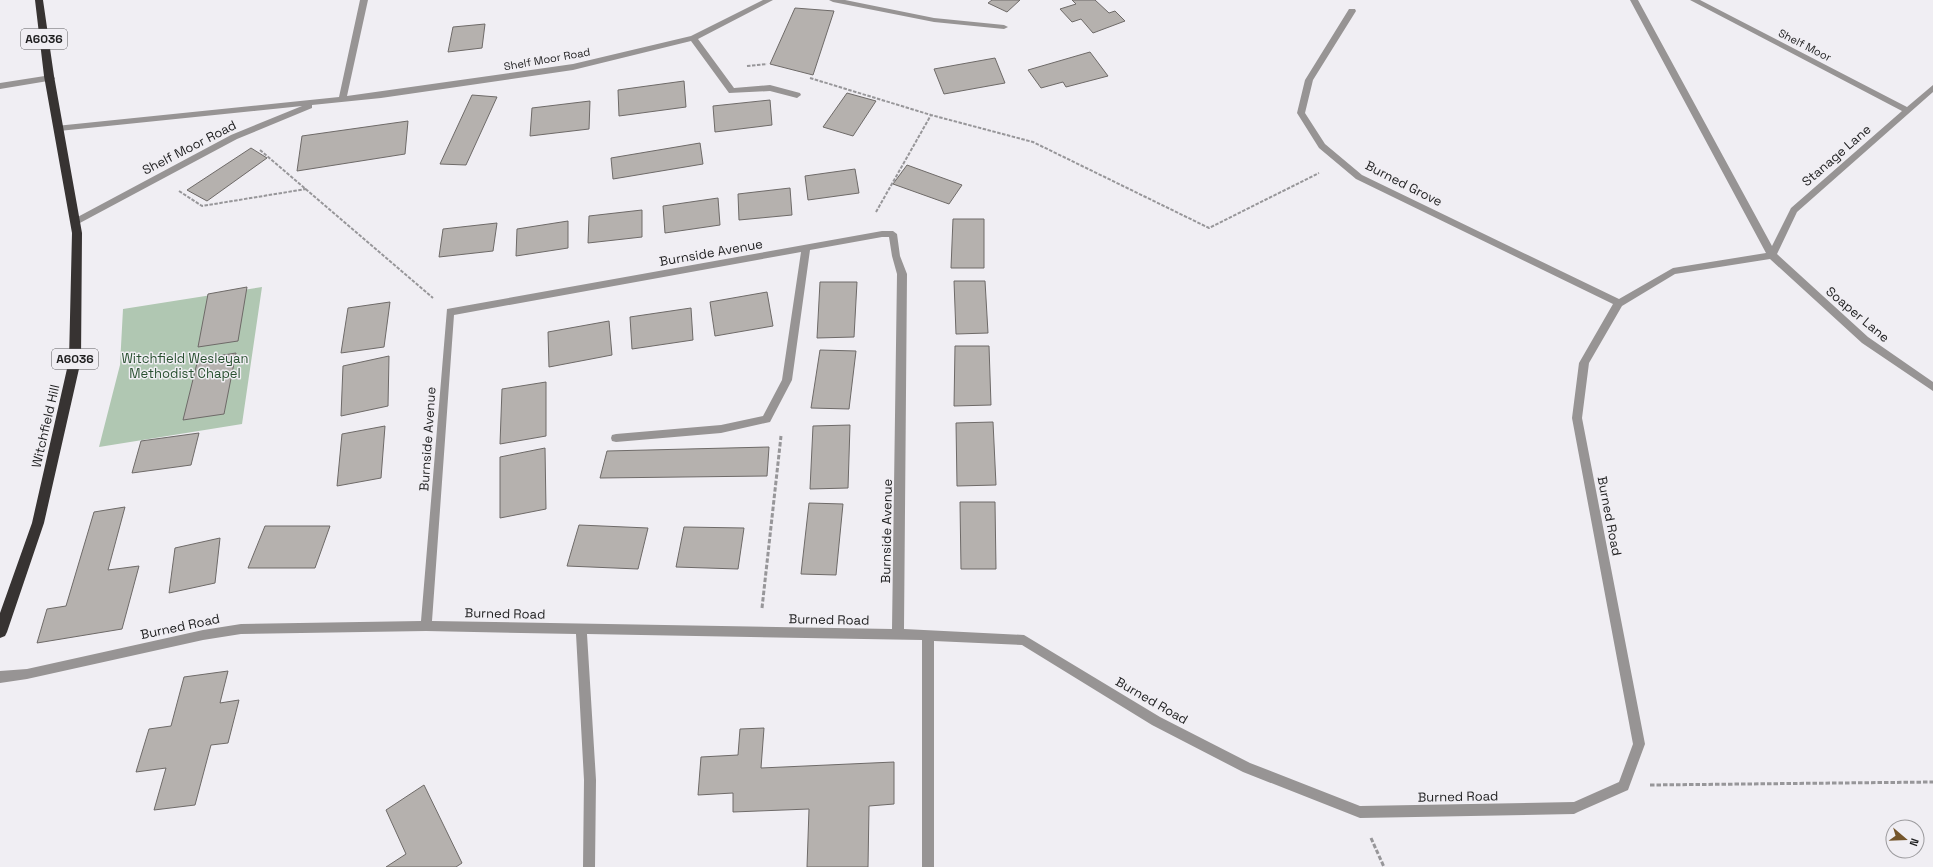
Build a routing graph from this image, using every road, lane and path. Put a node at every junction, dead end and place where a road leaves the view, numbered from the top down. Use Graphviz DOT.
graph roads {
  1 [pos="39,0"];
  2 [pos="364,0"];
  3 [pos="833,0"];
  4 [pos="1634,0"];
  5 [pos="1694,0"];
  6 [pos="766,1"];
  7 [pos="1352,11"];
  8 [pos="1004,27"];
  9 [pos="693,38"];
  10 [pos="771,65"];
  11 [pos="717,71"];
  12 [pos="809,77"];
  13 [pos="51,78"];
  14 [pos="0,86"];
  15 [pos="1933,88"];
  16 [pos="797,95"];
  17 [pos="342,99"];
  18 [pos="318,102"];
  19 [pos="1907,110"];
  20 [pos="931,115"];
  21 [pos="59,128"];
  22 [pos="242,134"];
  23 [pos="1341,162"];
  24 [pos="157,177"];
  25 [pos="306,189"];
  26 [pos="74,222"];
  27 [pos="861,238"];
  28 [pos="806,248"];
  29 [pos="1772,255"];
  30 [pos="1619,303"];
  31 [pos="450,312"];
  32 [pos="1933,387"];
  33 [pos="781,435"];
  34 [pos="616,438"];
  35 [pos="426,626"];
  36 [pos="582,629"];
  37 [pos="0,632"];
  38 [pos="760,632"];
  39 [pos="898,634"];
  40 [pos="928,635"];
  41 [pos="0,677"];
  42 [pos="1933,782"];
  43 [pos="1624,786"];
  44 [pos="1360,812"];
  45 [pos="589,867"];
  46 [pos="928,867"];
  47 [pos="1384,867"];
  1 -- 13 [label="highway, A6036"];
  2 -- 17 [label="street"];
  3 -- 8 [label="street"];
  4 -- 29 [label="street, Soaper Lane"];
  5 -- 19 [label="street, Shelf Moor"];
  6 -- 9 [label="street, Shelf Moor Road"];
  7 -- 23 [label="street, Burned Grove"];
  9 -- 11 [label="street"];
  9 -- 17 [label="street, Shelf Moor Road"];
  10 -- 11 [label="path"];
  11 -- 16 [label="street"];
  12 -- 20 [label="path"];
  13 -- 14 [label="street"];
  13 -- 21 [label="highway, Witchfield Hill / A6036"];
  15 -- 19 [label="street, Stanage Lane"];
  17 -- 18 [label="street, Shelf Moor Road"];
  18 -- 21 [label="street, Shelf Moor Road"];
  18 -- 22 [label="street, Shelf Moor Road"];
  19 -- 29 [label="street, Stanage Lane"];
  20 -- 23 [label="path"];
  20 -- 27 [label="path"];
  21 -- 26 [label="highway, Witchfield Hill / A6036"];
  22 -- 24 [label="street, Shelf Moor Road"];
  22 -- 25 [label="path"];
  23 -- 30 [label="street, Burned Grove"];
  24 -- 25 [label="path"];
  24 -- 26 [label="street, Shelf Moor Road"];
  25 -- 31 [label="path"];
  26 -- 37 [label="highway, Witchfield Hill / A6036"];
  27 -- 28 [label="street, Burnside Avenue"];
  27 -- 39 [label="street, Burnside Avenue"];
  28 -- 31 [label="street, Burnside Avenue"];
  28 -- 34 [label="street"];
  29 -- 30 [label="street, Burned Road"];
  29 -- 32 [label="street, Soaper Lane"];
  30 -- 43 [label="street, Burned Road"];
  31 -- 35 [label="street, Burnside Avenue"];
  33 -- 38 [label="path"];
  35 -- 36 [label="street, Burned Road"];
  35 -- 41 [label="street, Burned Road"];
  36 -- 38 [label="street, Burned Road"];
  36 -- 45 [label="street"];
  38 -- 39 [label="street, Burned Road"];
  39 -- 40 [label="street, Burned Road"];
  40 -- 44 [label="street, Burned Road"];
  40 -- 46 [label="street"];
  42 -- 43 [label="path"];
  43 -- 44 [label="street, Burned Road"];
  44 -- 47 [label="path"];
}
